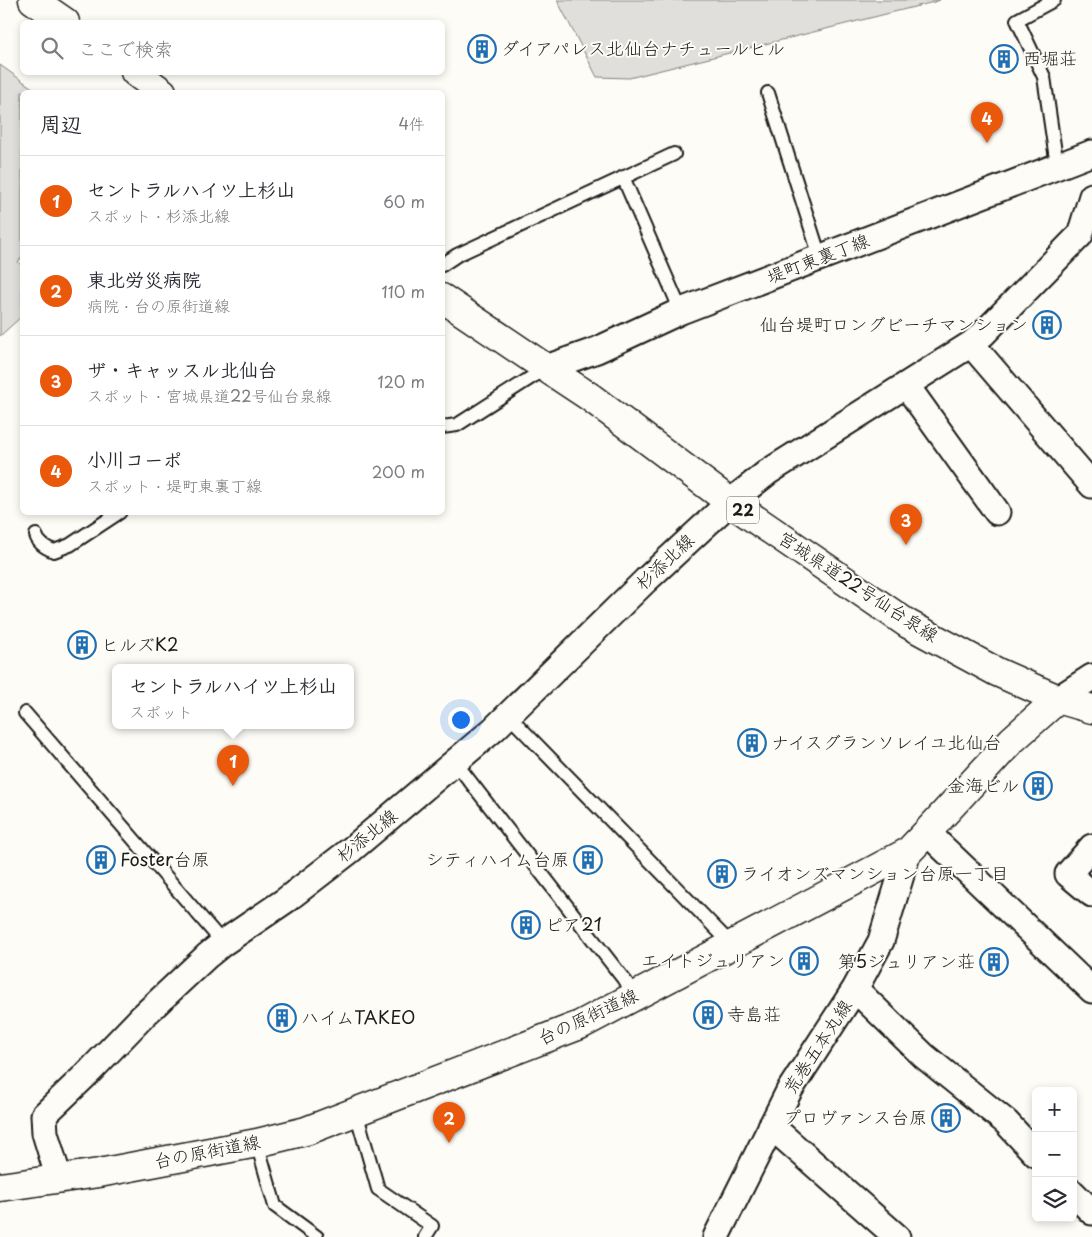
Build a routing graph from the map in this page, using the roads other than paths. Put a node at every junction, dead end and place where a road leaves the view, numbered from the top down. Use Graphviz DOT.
graph roads {
  1 [pos="1054,0"];
  2 [pos="139,75"];
  3 [pos="159,90"];
  4 [pos="768,93"];
  5 [pos="1092,153"];
  6 [pos="674,154"];
  7 [pos="1057,166"];
  8 [pos="623,177"];
  9 [pos="1092,196"];
  10 [pos="820,258"];
  11 [pos="445,263"];
  12 [pos="445,300"];
  13 [pos="681,311"];
  14 [pos="971,344"];
  15 [pos="546,368"];
  16 [pos="906,385"];
  17 [pos="445,426"];
  18 [pos="1092,485"];
  19 [pos="730,502"];
  20 [pos="997,512"];
  21 [pos="115,515"];
  22 [pos="36,535"];
  23 [pos="1092,677"];
  24 [pos="1058,699"];
  25 [pos="1092,709"];
  26 [pos="25,713"];
  27 [pos="508,715"];
  28 [pos="455,762"];
  29 [pos="928,832"];
  30 [pos="1092,847"];
  31 [pos="908,852"];
  32 [pos="1092,894"];
  33 [pos="223,943"];
  34 [pos="732,945"];
  35 [pos="855,989"];
  36 [pos="1092,990"];
  37 [pos="636,995"];
  38 [pos="356,1112"];
  39 [pos="771,1126"];
  40 [pos="257,1143"];
  41 [pos="1032,1150"];
  42 [pos="59,1178"];
  43 [pos="0,1187"];
  44 [pos="1077,1197"];
  45 [pos="1092,1212"];
  46 [pos="318,1237"];
  47 [pos="425,1237"];
  48 [pos="716,1237"];
  49 [pos="897,1237"];
  1 -- 7 [label="lane"];
  2 -- 3 [label="street"];
  4 -- 10 [label="lane"];
  5 -- 7 [label="street, 堤町東裏丁線"];
  6 -- 8 [label="lane"];
  7 -- 10 [label="street, 堤町東裏丁線"];
  8 -- 11 [label="lane"];
  8 -- 13 [label="lane"];
  9 -- 14 [label="street, 杉添北線"];
  10 -- 13 [label="street, 堤町東裏丁線"];
  12 -- 15 [label="street, 宮城県道22号仙台泉線 / 22"];
  13 -- 15 [label="street, 堤町東裏丁線"];
  14 -- 16 [label="street, 杉添北線"];
  14 -- 18 [label="street"];
  15 -- 17 [label="lane"];
  15 -- 19 [label="street, 宮城県道22号仙台泉線 / 22"];
  16 -- 19 [label="street, 杉添北線"];
  16 -- 20 [label="street"];
  19 -- 24 [label="street, 宮城県道22号仙台泉線 / 22"];
  19 -- 27 [label="street, 杉添北線"];
  21 -- 22 [label="lane"];
  23 -- 24 [label="street, 台の原街道線"];
  24 -- 25 [label="street, 宮城県道22号仙台泉線 / 22"];
  24 -- 29 [label="street, 台の原街道線"];
  26 -- 33 [label="lane"];
  27 -- 28 [label="street, 杉添北線"];
  27 -- 34 [label="lane"];
  28 -- 33 [label="street, 杉添北線"];
  28 -- 37 [label="lane"];
  29 -- 31 [label="street, 台の原街道線"];
  29 -- 36 [label="street"];
  30 -- 32 [label="street"];
  31 -- 34 [label="street, 台の原街道線"];
  31 -- 35 [label="street, 荒巻五本丸線"];
  33 -- 42 [label="street, 杉添北線"];
  34 -- 37 [label="street, 台の原街道線"];
  35 -- 39 [label="street, 荒巻五本丸線"];
  35 -- 41 [label="street"];
  37 -- 38 [label="street, 台の原街道線"];
  38 -- 40 [label="street, 台の原街道線"];
  38 -- 47 [label="lane"];
  39 -- 48 [label="street, 荒巻五本丸線"];
  39 -- 49 [label="street"];
  40 -- 42 [label="street, 台の原街道線"];
  40 -- 46 [label="lane"];
  42 -- 43 [label="street, 台の原街道線"];
  44 -- 45 [label="street"];
}
